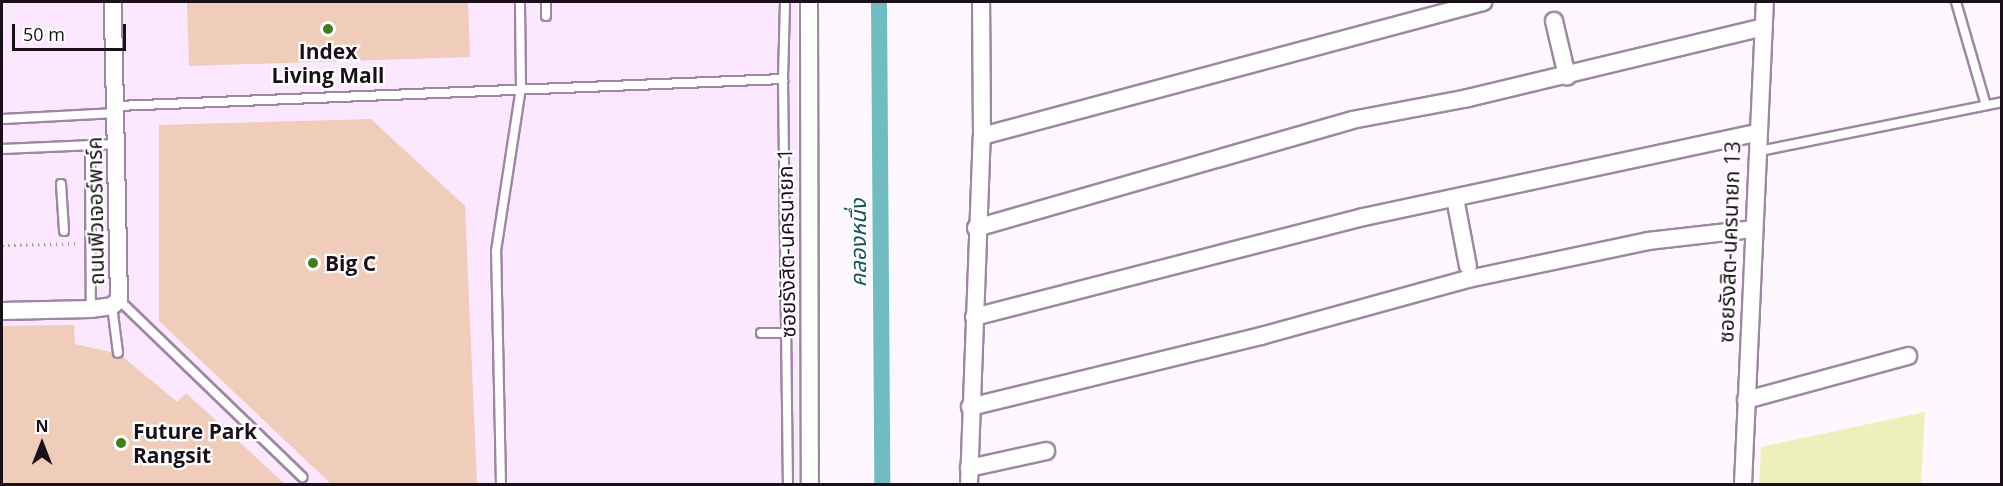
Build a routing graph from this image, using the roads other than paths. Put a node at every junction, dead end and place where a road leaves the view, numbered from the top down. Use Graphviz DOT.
graph roads {
  1 [pos="113,2"];
  2 [pos="520,2"];
  3 [pos="546,2"];
  4 [pos="785,2"];
  5 [pos="809,2"];
  6 [pos="981,2"];
  7 [pos="1483,2"];
  8 [pos="1765,2"];
  9 [pos="1956,2"];
  10 [pos="546,16"];
  11 [pos="1554,21"];
  12 [pos="1764,27"];
  13 [pos="1567,76"];
  14 [pos="783,79"];
  15 [pos="521,87"];
  16 [pos="2001,102"];
  17 [pos="1986,105"];
  18 [pos="117,110"];
  19 [pos="2,118"];
  20 [pos="1756,133"];
  21 [pos="982,136"];
  22 [pos="117,144"];
  23 [pos="90,145"];
  24 [pos="2,149"];
  25 [pos="1755,152"];
  26 [pos="61,184"];
  27 [pos="1455,198"];
  28 [pos="976,228"];
  29 [pos="1754,229"];
  30 [pos="64,231"];
  31 [pos="1468,266"];
  32 [pos="115,303"];
  33 [pos="91,309"];
  34 [pos="2,311"];
  35 [pos="974,317"];
  36 [pos="761,333"];
  37 [pos="787,333"];
  38 [pos="118,353"];
  39 [pos="1908,356"];
  40 [pos="1746,400"];
  41 [pos="970,407"];
  42 [pos="1046,451"];
  43 [pos="969,476"];
  44 [pos="302,477"];
  45 [pos="501,484"];
  46 [pos="788,484"];
  47 [pos="810,484"];
  48 [pos="1743,484"];
  1 -- 18 [label="street, ถนนฟิวเจอร์พาร์ค"];
  2 -- 15 [label="lane"];
  3 -- 10 [label="lane"];
  4 -- 14 [label="lane"];
  5 -- 47 [label="street, ซอยรังสิต-นครนายก 1"];
  6 -- 21 [label="street"];
  7 -- 21 [label="street"];
  8 -- 12 [label="street, ซอยรังสิต-นครนายก 13"];
  9 -- 17 [label="lane"];
  11 -- 13 [label="street"];
  12 -- 13 [label="street"];
  12 -- 20 [label="street, ซอยรังสิต-นครนายก 13"];
  13 -- 28 [label="street"];
  14 -- 15 [label="lane"];
  14 -- 37 [label="lane"];
  15 -- 18 [label="lane"];
  15 -- 45 [label="lane"];
  16 -- 17 [label="lane"];
  17 -- 25 [label="lane"];
  18 -- 19 [label="lane"];
  18 -- 22 [label="street, ถนนฟิวเจอร์พาร์ค"];
  20 -- 25 [label="street, ซอยรังสิต-นครนายก 13"];
  20 -- 27 [label="street"];
  21 -- 28 [label="street"];
  22 -- 23 [label="lane"];
  22 -- 32 [label="street, ถนนฟิวเจอร์พาร์ค"];
  23 -- 24 [label="lane"];
  23 -- 33 [label="lane"];
  25 -- 29 [label="street, ซอยรังสิต-นครนายก 13"];
  26 -- 30 [label="lane"];
  27 -- 31 [label="street"];
  27 -- 35 [label="street"];
  28 -- 35 [label="street"];
  29 -- 40 [label="street, ซอยรังสิต-นครนายก 13"];
  29 -- 41 [label="street"];
  32 -- 33 [label="street, ถนนฟิวเจอร์พาร์ค"];
  32 -- 38 [label="lane"];
  32 -- 44 [label="lane"];
  33 -- 34 [label="street, ถนนฟิวเจอร์พาร์ค"];
  35 -- 41 [label="street"];
  36 -- 37 [label="lane"];
  37 -- 46 [label="lane"];
  39 -- 40 [label="street"];
  40 -- 48 [label="street, ซอยรังสิต-นครนายก 13"];
  41 -- 43 [label="street"];
  42 -- 43 [label="street"];
}
